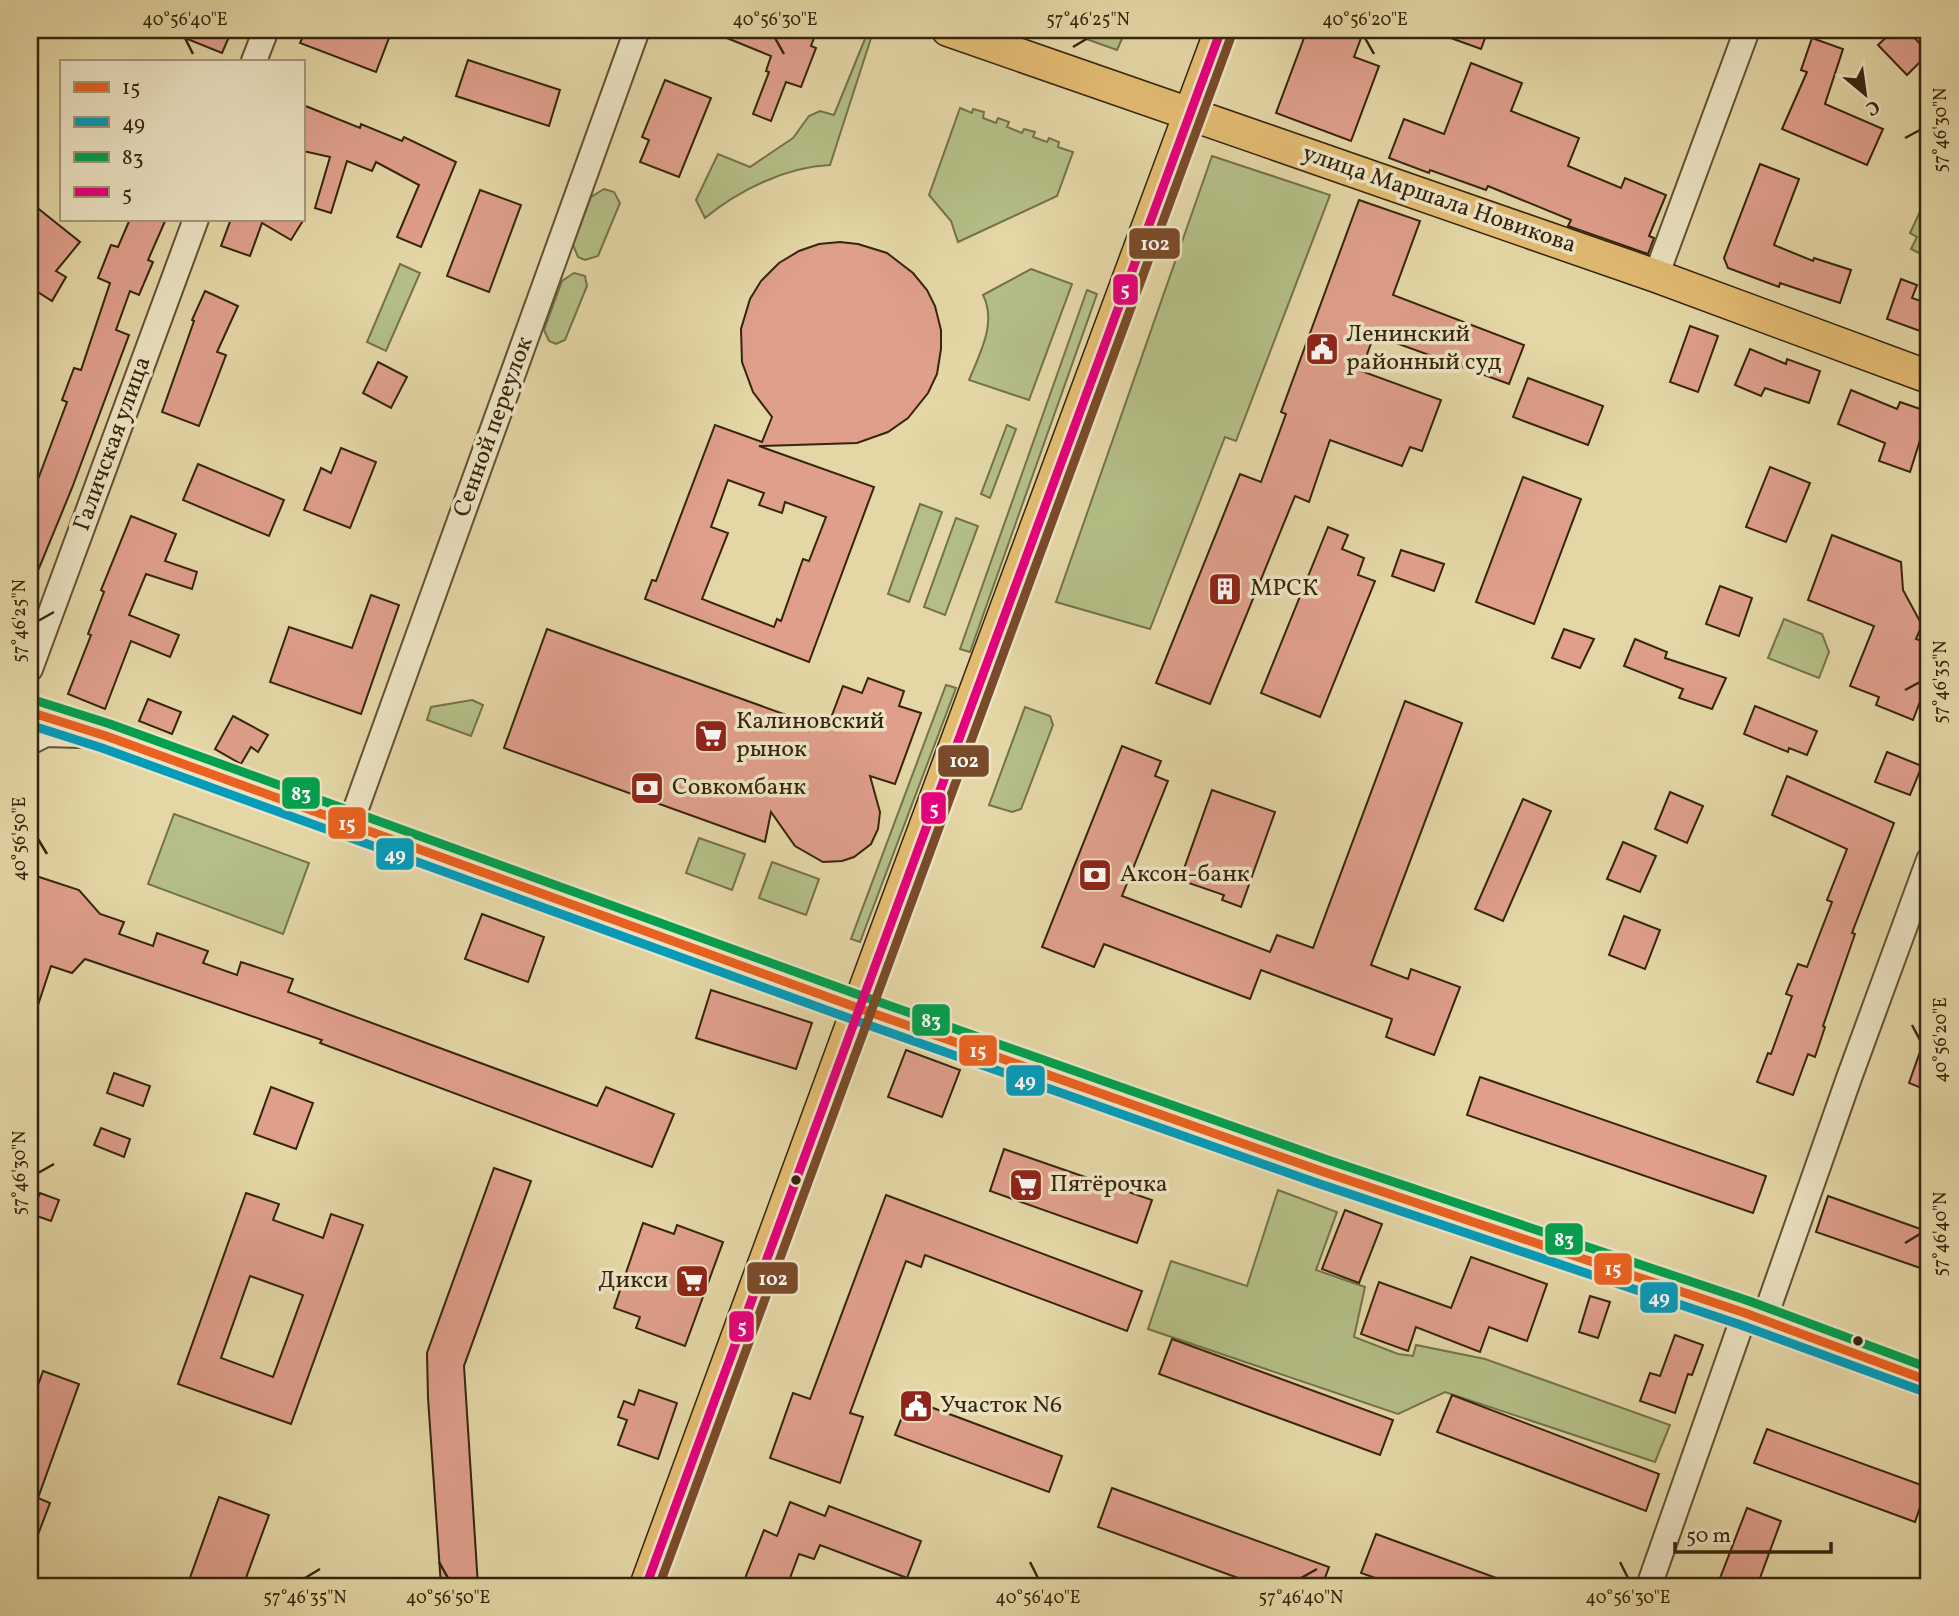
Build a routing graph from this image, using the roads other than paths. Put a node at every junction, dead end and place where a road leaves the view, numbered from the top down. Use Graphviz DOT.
graph roads {
  1 [pos="266,30"];
  2 [pos="637,30"];
  3 [pos="948,30"];
  4 [pos="1221,30"];
  5 [pos="1747,30"];
  6 [pos="254,60"];
  7 [pos="1189,114"];
  8 [pos="196,220"];
  9 [pos="1656,276"];
  10 [pos="1929,377"];
  11 [pos="30,669"];
  12 [pos="30,712"];
  13 [pos="106,736"];
  14 [pos="30,742"];
  15 [pos="350,825"];
  16 [pos="1929,860"];
  17 [pos="858,1008"];
  18 [pos="1755,1317"];
  19 [pos="1929,1381"];
  20 [pos="646,1586"];
  21 [pos="1649,1586"];
  1 -- 6 [label="street"];
  2 -- 15 [label="street, Сенной переулок"];
  3 -- 7 [label="main road, улица Маршала Новикова"];
  4 -- 7 [label="main road"];
  5 -- 9 [label="street"];
  7 -- 9 [label="main road, улица Маршала Новикова"];
  7 -- 17 [label="main road"];
  8 -- 11 [label="street, Галичская улица"];
  9 -- 10 [label="main road, улица Маршала Новикова"];
  12 -- 13 [label="main road"];
  13 -- 14 [label="street"];
  13 -- 15 [label="main road"];
  15 -- 17 [label="main road"];
  16 -- 18 [label="street"];
  17 -- 18 [label="main road"];
  17 -- 20 [label="main road"];
  18 -- 19 [label="main road"];
  18 -- 21 [label="street"];
}
